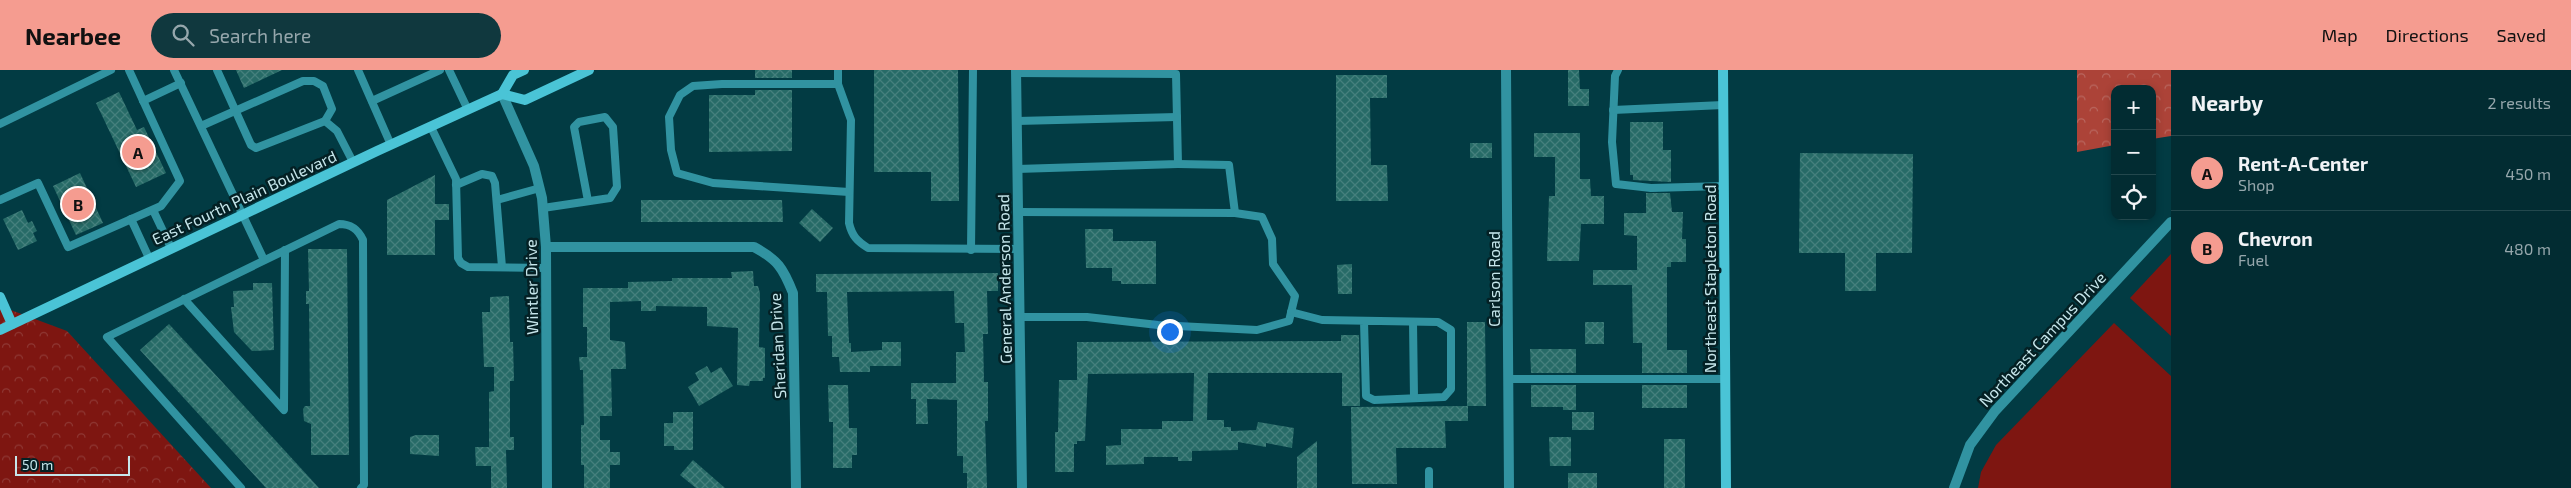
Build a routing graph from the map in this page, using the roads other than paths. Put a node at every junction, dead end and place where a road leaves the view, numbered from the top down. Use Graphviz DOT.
graph roads {
  1 [pos="111,70"];
  2 [pos="129,70"];
  3 [pos="174,70"];
  4 [pos="217,70"];
  5 [pos="358,70"];
  6 [pos="440,70"];
  7 [pos="449,70"];
  8 [pos="524,70"];
  9 [pos="589,70"];
  10 [pos="838,70"];
  11 [pos="973,70"];
  12 [pos="1506,70"];
  13 [pos="1723,70"];
  14 [pos="1016,71"];
  15 [pos="1617,71"];
  16 [pos="180,83"];
  17 [pos="838,84"];
  18 [pos="502,94"];
  19 [pos="143,101"];
  20 [pos="372,101"];
  21 [pos="1723,105"];
  22 [pos="468,110"];
  23 [pos="1613,110"];
  24 [pos="236,111"];
  25 [pos="1177,117"];
  26 [pos="325,121"];
  27 [pos="1017,121"];
  28 [pos="0,124"];
  29 [pos="201,126"];
  30 [pos="431,126"];
  31 [pos="391,145"];
  32 [pos="353,162"];
  33 [pos="1178,164"];
  34 [pos="1017,168"];
  35 [pos="456,185"];
  36 [pos="1724,186"];
  37 [pos="540,188"];
  38 [pos="849,192"];
  39 [pos="0,200"];
  40 [pos="497,200"];
  41 [pos="588,201"];
  42 [pos="543,208"];
  43 [pos="153,210"];
  44 [pos="1018,212"];
  45 [pos="1235,213"];
  46 [pos="242,214"];
  47 [pos="131,219"];
  48 [pos="2171,222"];
  49 [pos="171,248"];
  50 [pos="546,248"];
  51 [pos="1018,249"];
  52 [pos="285,250"];
  53 [pos="971,250"];
  54 [pos="149,258"];
  55 [pos="264,260"];
  56 [pos="502,267"];
  57 [pos="546,268"];
  58 [pos="0,297"];
  59 [pos="184,299"];
  60 [pos="1291,312"];
  61 [pos="1019,317"];
  62 [pos="1364,321"];
  63 [pos="1413,322"];
  64 [pos="12,324"];
  65 [pos="0,330"];
  66 [pos="1508,379"];
  67 [pos="1725,379"];
  68 [pos="1414,398"];
  69 [pos="1429,471"];
  70 [pos="241,488"];
  71 [pos="361,488"];
  72 [pos="547,488"];
  73 [pos="796,488"];
  74 [pos="1022,488"];
  75 [pos="1430,488"];
  76 [pos="1509,488"];
  77 [pos="1726,488"];
  78 [pos="1954,488"];
  1 -- 28 [label="lane"];
  2 -- 19 [label="lane"];
  3 -- 16 [label="lane"];
  4 -- 24 [label="lane"];
  5 -- 20 [label="lane"];
  6 -- 20 [label="lane"];
  7 -- 22 [label="lane"];
  8 -- 18 [label="main road"];
  9 -- 18 [label="main road"];
  10 -- 17 [label="lane"];
  11 -- 53 [label="lane"];
  12 -- 66 [label="street, Carlson Road"];
  13 -- 21 [label="main road, Northeast Stapleton Road"];
  14 -- 25 [label="lane"];
  14 -- 27 [label="street, General Anderson Road"];
  15 -- 23 [label="lane"];
  16 -- 19 [label="lane"];
  16 -- 29 [label="lane"];
  17 -- 38 [label="lane"];
  17 -- 38 [label="lane"];
  18 -- 22 [label="main road, East Fourth Plain Boulevard"];
  18 -- 37 [label="street, Wintler Drive"];
  19 -- 43 [label="lane"];
  20 -- 31 [label="lane"];
  21 -- 23 [label="lane"];
  21 -- 36 [label="main road, Northeast Stapleton Road"];
  22 -- 30 [label="main road, East Fourth Plain Boulevard"];
  23 -- 36 [label="lane"];
  24 -- 26 [label="lane"];
  24 -- 26 [label="lane"];
  24 -- 29 [label="lane"];
  25 -- 27 [label="lane"];
  25 -- 33 [label="lane"];
  26 -- 32 [label="lane"];
  27 -- 34 [label="street, General Anderson Road"];
  29 -- 46 [label="lane"];
  30 -- 31 [label="main road, East Fourth Plain Boulevard"];
  30 -- 35 [label="lane"];
  31 -- 32 [label="main road, East Fourth Plain Boulevard"];
  32 -- 46 [label="main road, East Fourth Plain Boulevard"];
  33 -- 34 [label="lane"];
  33 -- 45 [label="lane"];
  34 -- 44 [label="street, General Anderson Road"];
  35 -- 40 [label="lane"];
  35 -- 56 [label="lane"];
  36 -- 67 [label="main road, Northeast Stapleton Road"];
  37 -- 40 [label="lane"];
  37 -- 42 [label="street, Wintler Drive"];
  38 -- 53 [label="lane"];
  39 -- 47 [label="lane"];
  40 -- 56 [label="lane"];
  41 -- 41 [label="lane"];
  41 -- 42 [label="lane"];
  42 -- 50 [label="street, Wintler Drive"];
  43 -- 47 [label="lane"];
  43 -- 49 [label="lane"];
  44 -- 45 [label="lane"];
  44 -- 51 [label="street, General Anderson Road"];
  45 -- 60 [label="lane"];
  46 -- 49 [label="main road, East Fourth Plain Boulevard"];
  46 -- 55 [label="lane"];
  47 -- 54 [label="lane"];
  48 -- 78 [label="street, Northeast Campus Drive"];
  49 -- 54 [label="main road, East Fourth Plain Boulevard"];
  50 -- 57 [label="street, Wintler Drive"];
  50 -- 73 [label="street, Sheridan Drive"];
  51 -- 53 [label="lane"];
  51 -- 61 [label="street, General Anderson Road"];
  52 -- 55 [label="lane"];
  52 -- 59 [label="lane"];
  52 -- 71 [label="lane"];
  54 -- 64 [label="main road, East Fourth Plain Boulevard"];
  55 -- 59 [label="lane"];
  56 -- 57 [label="lane"];
  57 -- 72 [label="street, Wintler Drive"];
  58 -- 64 [label="main road"];
  59 -- 70 [label="lane"];
  60 -- 61 [label="lane"];
  60 -- 62 [label="lane"];
  61 -- 74 [label="street, General Anderson Road"];
  62 -- 63 [label="lane"];
  62 -- 68 [label="lane"];
  63 -- 68 [label="lane"];
  63 -- 68 [label="lane"];
  64 -- 65 [label="main road, East Fourth Plain Boulevard"];
  66 -- 67 [label="lane"];
  66 -- 76 [label="street, Carlson Road"];
  67 -- 77 [label="main road, Northeast Stapleton Road"];
  69 -- 75 [label="lane"];
}
